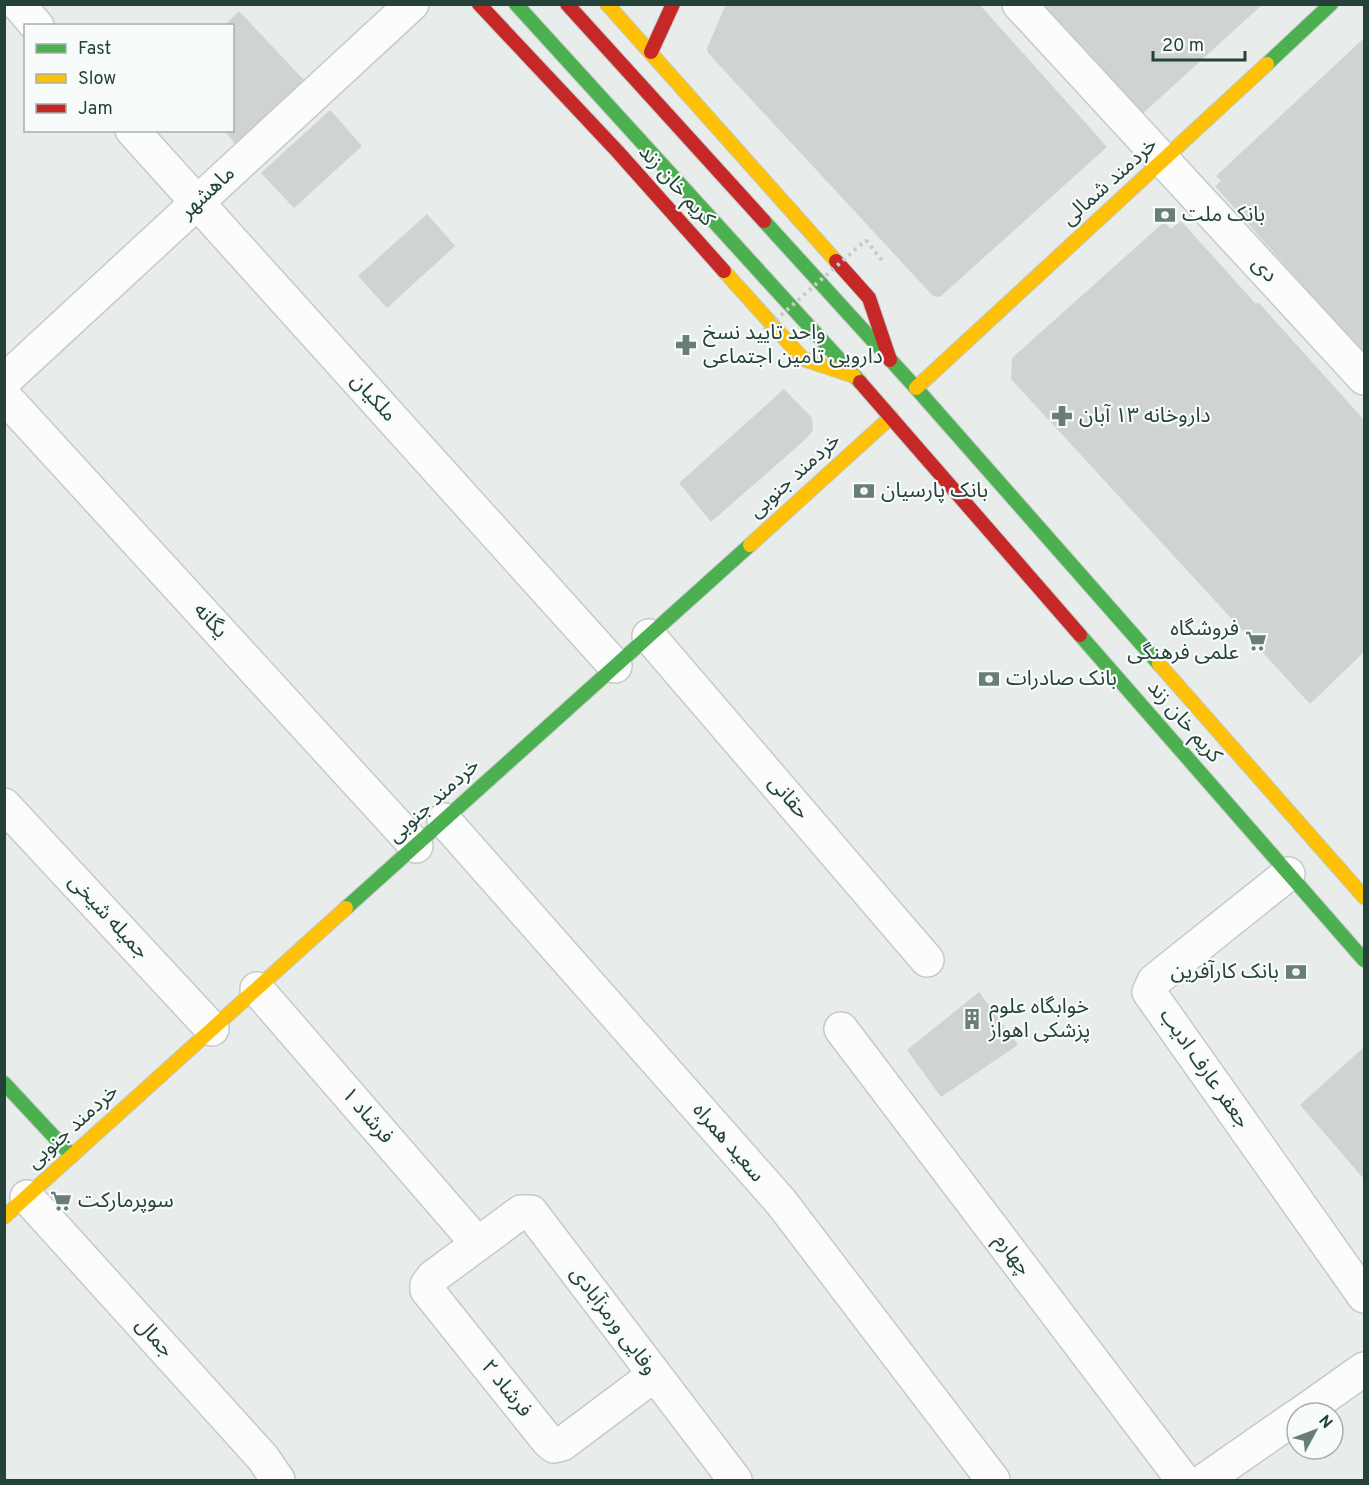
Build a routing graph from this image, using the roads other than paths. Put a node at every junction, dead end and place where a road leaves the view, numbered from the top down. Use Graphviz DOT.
graph roads {
  1 [pos="18,4"];
  2 [pos="412,4"];
  3 [pos="479,4"];
  4 [pos="516,4"];
  5 [pos="567,4"];
  6 [pos="607,4"];
  7 [pos="673,4"];
  8 [pos="1019,4"];
  9 [pos="1331,4"];
  10 [pos="35,24"];
  11 [pos="651,52"];
  12 [pos="134,132"];
  13 [pos="1164,161"];
  14 [pos="197,203"];
  15 [pos="890,360"];
  16 [pos="854,376"];
  17 [pos="1365,378"];
  18 [pos="4,381"];
  19 [pos="916,388"];
  20 [pos="4,396"];
  21 [pos="891,417"];
  22 [pos="649,636"];
  23 [pos="615,666"];
  24 [pos="4,805"];
  25 [pos="444,820"];
  26 [pos="416,846"];
  27 [pos="1288,874"];
  28 [pos="1365,897"];
  29 [pos="927,960"];
  30 [pos="1365,960"];
  31 [pos="257,989"];
  32 [pos="212,1029"];
  33 [pos="841,1029"];
  34 [pos="4,1083"];
  35 [pos="72,1156"];
  36 [pos="16,1207"];
  37 [pos="477,1243"];
  38 [pos="1365,1296"];
  39 [pos="1365,1369"];
  40 [pos="654,1375"];
  41 [pos="1319,1401"];
  42 [pos="1285,1424"];
  43 [pos="731,1479"];
  44 [pos="278,1480"];
  45 [pos="993,1480"];
  46 [pos="1183,1480"];
  47 [pos="1205,1480"];
  1 -- 10 [label="street"];
  2 -- 14 [label="street, ماهشهر"];
  3 -- 16 [label="main road, کریم خان زند"];
  4 -- 16 [label="main road, کریم خان زند"];
  5 -- 15 [label="main road, کریم خان زند"];
  6 -- 11 [label="main road, کریم خان زند"];
  7 -- 11 [label="main road"];
  8 -- 13 [label="street, دی"];
  9 -- 13 [label="main road, خردمند شمالی"];
  11 -- 15 [label="main road, کریم خان زند"];
  12 -- 14 [label="street, ملکیان"];
  13 -- 17 [label="street, دی"];
  13 -- 19 [label="main road, خردمند شمالی"];
  14 -- 18 [label="street, ماهشهر"];
  14 -- 23 [label="street, ملکیان"];
  15 -- 19 [label="main road, کریم خان زند"];
  16 -- 21 [label="main road, کریم خان زند"];
  19 -- 28 [label="main road, کریم خان زند"];
  20 -- 26 [label="street, یگانه"];
  21 -- 22 [label="main road, خردمند جنوبی"];
  21 -- 27 [label="main road, کریم خان زند"];
  22 -- 23 [label="main road, خردمند جنوبی"];
  22 -- 29 [label="street, حقانی"];
  23 -- 25 [label="main road, خردمند جنوبی"];
  24 -- 32 [label="street, جمیله شیخی"];
  25 -- 26 [label="main road, خردمند جنوبی"];
  25 -- 45 [label="street, سعید همراه"];
  26 -- 31 [label="main road, خردمند جنوبی"];
  27 -- 30 [label="main road, کریم خان زند"];
  27 -- 38 [label="street, جعفر عارف ادیب"];
  31 -- 32 [label="main road, خردمند جنوبی"];
  31 -- 37 [label="street, فرشاد ۱"];
  32 -- 35 [label="main road, خردمند جنوبی"];
  33 -- 46 [label="street, چهارم"];
  34 -- 35 [label="main road"];
  35 -- 36 [label="main road, خردمند جنوبی"];
  36 -- 44 [label="street, جمال"];
  37 -- 40 [label="street, وفایی ورمزآبادی"];
  37 -- 40 [label="street, فرشاد ۲"];
  39 -- 41 [label="street"];
  40 -- 43 [label="street, وفایی ورمزآبادی"];
  42 -- 47 [label="street"];
}
